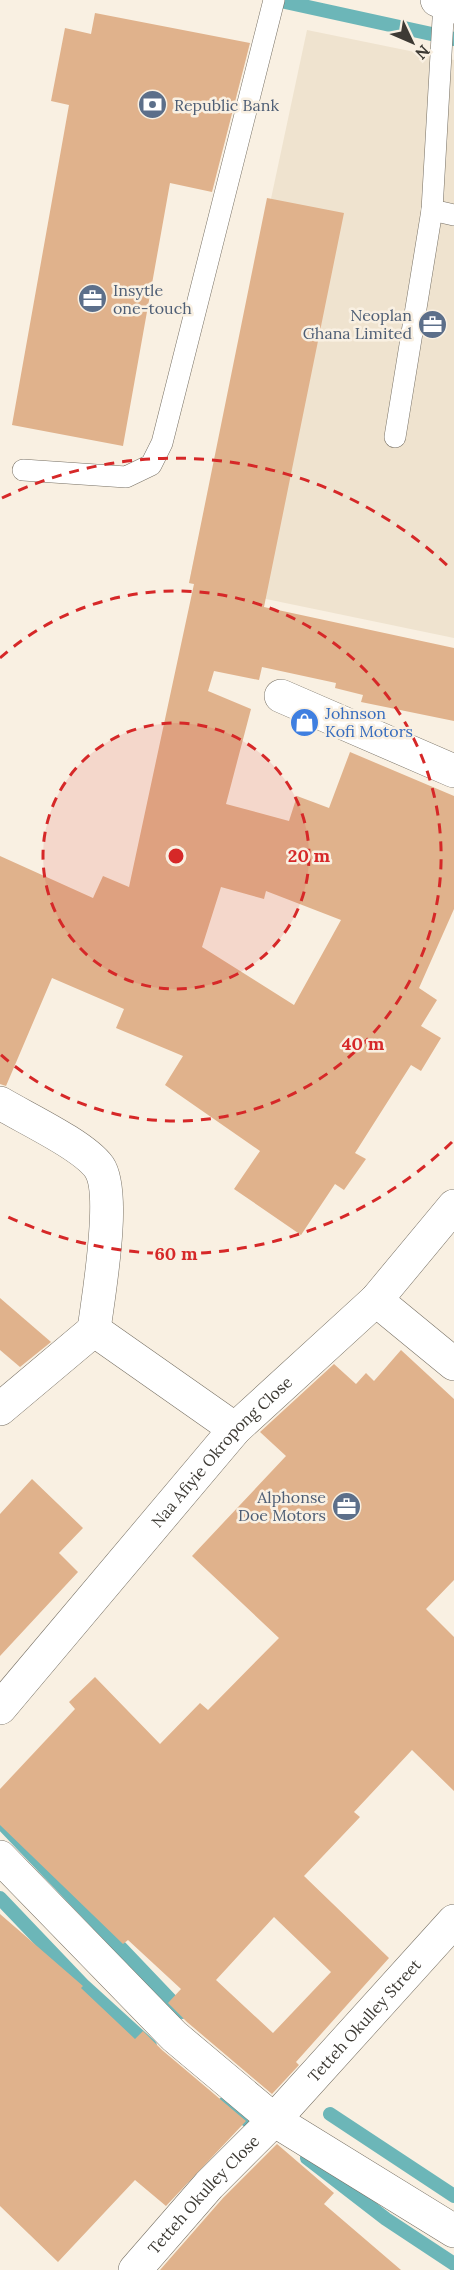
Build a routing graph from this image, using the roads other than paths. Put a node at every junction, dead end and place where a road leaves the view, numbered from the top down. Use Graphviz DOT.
graph roads {
  1 [pos="274,0"];
  2 [pos="445,3"];
  3 [pos="432,210"];
  4 [pos="454,215"];
  5 [pos="395,437"];
  6 [pos="23,470"];
  7 [pos="281,696"];
  8 [pos="454,771"];
  9 [pos="0,1103"];
  10 [pos="454,1206"];
  11 [pos="376,1300"];
  12 [pos="94,1330"];
  13 [pos="454,1364"];
  14 [pos="0,1409"];
  15 [pos="235,1429"];
  16 [pos="0,1708"];
  17 [pos="0,1857"];
  18 [pos="454,1921"];
  19 [pos="274,2120"];
  20 [pos="454,2231"];
  21 [pos="135,2270"];
  1 -- 6 [label="lane"];
  2 -- 3 [label="lane"];
  3 -- 4 [label="lane"];
  3 -- 5 [label="lane"];
  7 -- 8 [label="street"];
  9 -- 12 [label="street"];
  10 -- 11 [label="street, Naa Afiyie Okropong Close"];
  11 -- 13 [label="street"];
  11 -- 15 [label="street, Naa Afiyie Okropong Close"];
  12 -- 14 [label="street"];
  12 -- 15 [label="street"];
  15 -- 16 [label="street, Naa Afiyie Okropong Close"];
  17 -- 19 [label="street"];
  18 -- 19 [label="street, Tetteh Okulley Street"];
  19 -- 20 [label="street"];
  19 -- 21 [label="street, Tetteh Okulley Close"];
}
